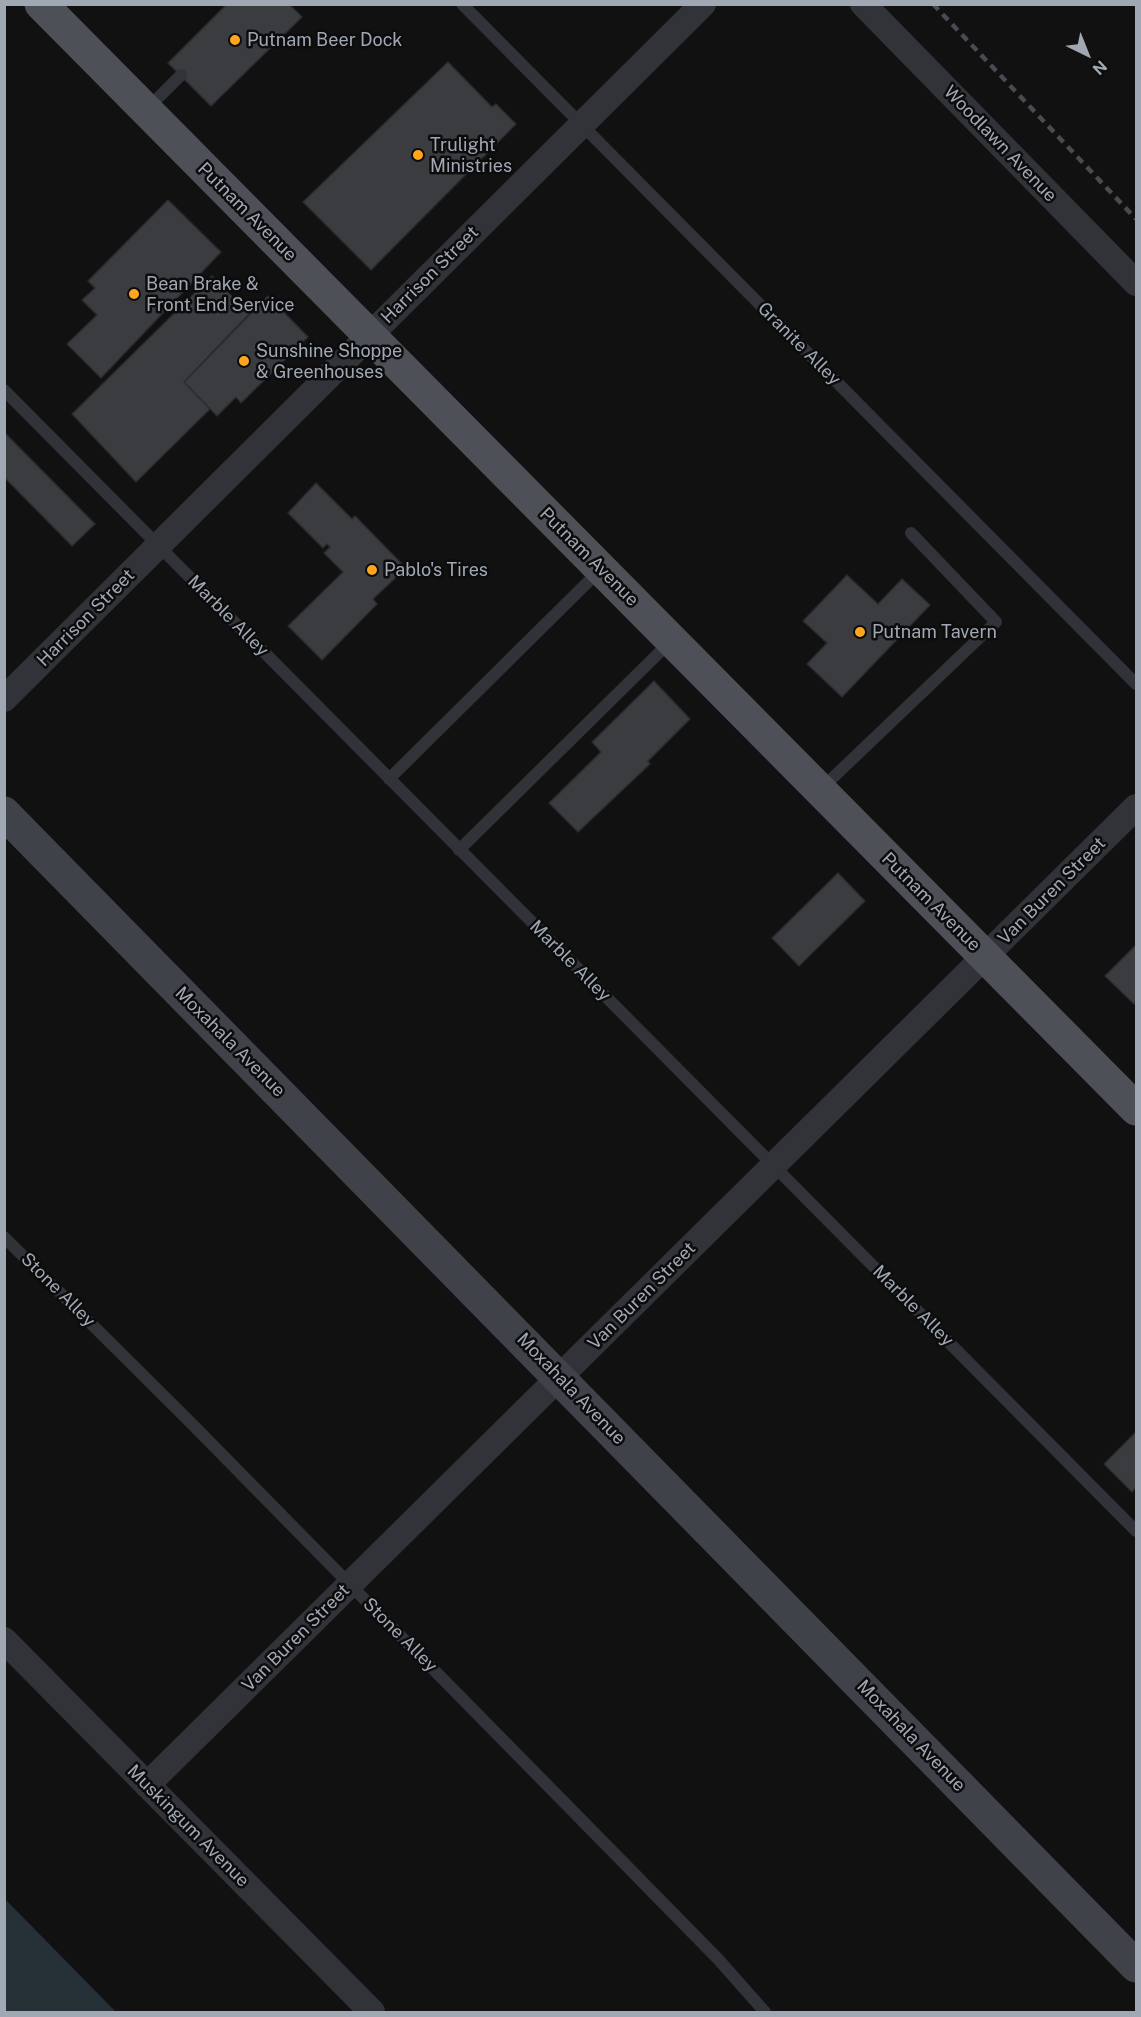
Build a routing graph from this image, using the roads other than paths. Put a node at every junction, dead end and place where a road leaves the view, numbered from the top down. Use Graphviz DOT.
graph roads {
  1 [pos="41,4"];
  2 [pos="462,4"];
  3 [pos="703,4"];
  4 [pos="863,4"];
  5 [pos="181,75"];
  6 [pos="146,110"];
  7 [pos="582,125"];
  8 [pos="1137,283"];
  9 [pos="369,335"];
  10 [pos="4,390"];
  11 [pos="911,533"];
  12 [pos="158,546"];
  13 [pos="601,569"];
  14 [pos="672,640"];
  15 [pos="1137,684"];
  16 [pos="4,699"];
  17 [pos="389,779"];
  18 [pos="820,790"];
  19 [pos="1137,807"];
  20 [pos="4,813"];
  21 [pos="459,850"];
  22 [pos="986,957"];
  23 [pos="1133,1097"];
  24 [pos="774,1165"];
  25 [pos="4,1238"];
  26 [pos="560,1377"];
  27 [pos="1137,1532"];
  28 [pos="350,1585"];
  29 [pos="4,1640"];
  30 [pos="147,1785"];
  31 [pos="1137,1966"];
  32 [pos="372,2013"];
  33 [pos="765,2013"];
  1 -- 6 [label="main road, Putnam Avenue"];
  2 -- 7 [label="lane, Granite Alley"];
  3 -- 7 [label="street, Harrison Street"];
  4 -- 8 [label="street, Woodlawn Avenue"];
  5 -- 6 [label="lane"];
  6 -- 9 [label="main road, Putnam Avenue"];
  7 -- 9 [label="street, Harrison Street"];
  7 -- 15 [label="lane, Granite Alley"];
  9 -- 12 [label="street, Harrison Street"];
  9 -- 13 [label="main road, Putnam Avenue"];
  10 -- 12 [label="lane, Marble Alley"];
  11 -- 18 [label="lane"];
  12 -- 16 [label="street, Harrison Street"];
  12 -- 17 [label="lane, Marble Alley"];
  13 -- 14 [label="main road, Putnam Avenue"];
  13 -- 17 [label="lane"];
  14 -- 18 [label="main road, Putnam Avenue"];
  14 -- 21 [label="lane"];
  17 -- 21 [label="lane, Marble Alley"];
  18 -- 22 [label="main road, Putnam Avenue"];
  19 -- 22 [label="street, Van Buren Street"];
  20 -- 26 [label="street, Moxahala Avenue"];
  21 -- 24 [label="lane, Marble Alley"];
  22 -- 23 [label="main road, Putnam Avenue"];
  22 -- 24 [label="street, Van Buren Street"];
  24 -- 26 [label="street, Van Buren Street"];
  24 -- 27 [label="lane, Marble Alley"];
  25 -- 28 [label="lane, Stone Alley"];
  26 -- 28 [label="street, Van Buren Street"];
  26 -- 31 [label="street, Moxahala Avenue"];
  28 -- 30 [label="street, Van Buren Street"];
  28 -- 33 [label="lane, Stone Alley"];
  29 -- 30 [label="street, Muskingum Avenue"];
  30 -- 32 [label="street, Muskingum Avenue"];
}
